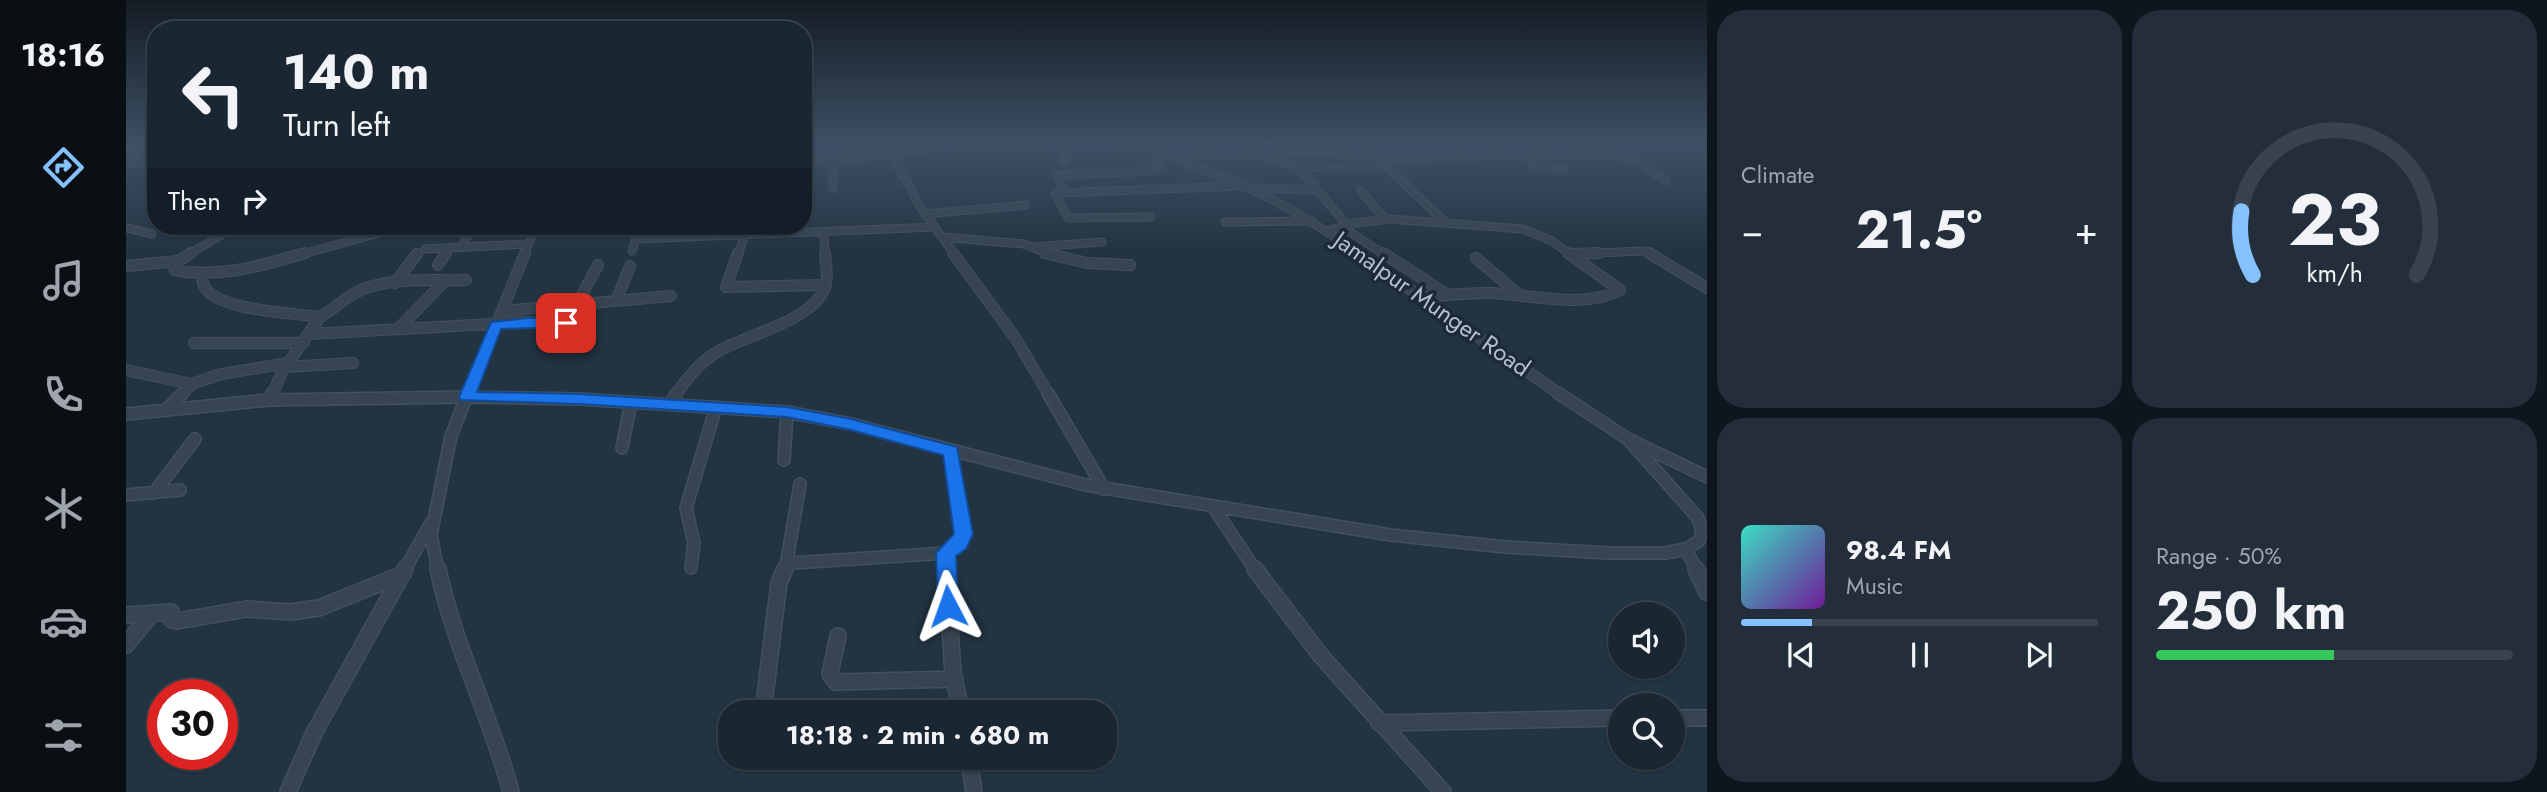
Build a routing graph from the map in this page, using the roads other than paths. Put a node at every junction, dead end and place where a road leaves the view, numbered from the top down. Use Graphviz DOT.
graph roads {
  1 [pos="833,180"];
  2 [pos="907,180"];
  3 [pos="1059,180"];
  4 [pos="1230,180"];
  5 [pos="1307,180"];
  6 [pos="1403,180"];
  7 [pos="1247,187"];
  8 [pos="834,188"];
  9 [pos="1315,190"];
  10 [pos="1360,190"];
  11 [pos="1063,192"];
  12 [pos="1026,205"];
  13 [pos="925,214"];
  14 [pos="1151,217"];
  15 [pos="1385,219"];
  16 [pos="1312,221"];
  17 [pos="1225,222"];
  18 [pos="1446,223"];
  19 [pos="1344,225"];
  20 [pos="935,227"];
  21 [pos="126,228"];
  22 [pos="1326,231"];
  23 [pos="147,233"];
  24 [pos="812,234"];
  25 [pos="824,234"];
  26 [pos="219,235"];
  27 [pos="361,235"];
  28 [pos="468,235"];
  29 [pos="532,235"];
  30 [pos="636,235"];
  31 [pos="783,235"];
  32 [pos="742,236"];
  33 [pos="942,237"];
  34 [pos="635,239"];
  35 [pos="464,241"];
  36 [pos="1102,242"];
  37 [pos="528,244"];
  38 [pos="1033,247"];
  39 [pos="448,249"];
  40 [pos="632,251"];
  41 [pos="1571,254"];
  42 [pos="1476,258"];
  43 [pos="177,261"];
  44 [pos="438,265"];
  45 [pos="598,265"];
  46 [pos="1130,265"];
  47 [pos="126,266"];
  48 [pos="630,266"];
  49 [pos="202,275"];
  50 [pos="466,280"];
  51 [pos="445,281"];
  52 [pos="395,284"];
  53 [pos="825,285"];
  54 [pos="1707,288"];
  55 [pos="1518,294"];
  56 [pos="1448,295"];
  57 [pos="671,296"];
  58 [pos="1424,297"];
  59 [pos="616,301"];
  60 [pos="577,304"];
  61 [pos="503,311"];
  62 [pos="320,317"];
  63 [pos="566,323"];
  64 [pos="496,325"];
  65 [pos="399,328"];
  66 [pos="307,338"];
  67 [pos="194,344"];
  68 [pos="353,363"];
  69 [pos="287,365"];
  70 [pos="126,370"];
  71 [pos="192,384"];
  72 [pos="467,397"];
  73 [pos="269,400"];
  74 [pos="631,402"];
  75 [pos="670,404"];
  76 [pos="716,407"];
  77 [pos="165,411"];
  78 [pos="787,412"];
  79 [pos="126,414"];
  80 [pos="195,439"];
  81 [pos="1628,439"];
  82 [pos="622,448"];
  83 [pos="951,452"];
  84 [pos="784,460"];
  85 [pos="1707,477"];
  86 [pos="800,484"];
  87 [pos="1104,488"];
  88 [pos="180,490"];
  89 [pos="154,493"];
  90 [pos="126,495"];
  91 [pos="1214,508"];
  92 [pos="433,520"];
  93 [pos="1686,549"];
  94 [pos="946,553"];
  95 [pos="786,566"];
  96 [pos="691,568"];
  97 [pos="402,574"];
  98 [pos="1704,579"];
  99 [pos="1707,592"];
  100 [pos="152,613"];
  101 [pos="126,615"];
  102 [pos="838,636"];
  103 [pos="126,645"];
  104 [pos="955,679"];
  105 [pos="764,700"];
  106 [pos="959,700"];
  107 [pos="1608,718"];
  108 [pos="1685,718"];
  109 [pos="1707,719"];
  110 [pos="1379,723"];
  111 [pos="971,770"];
  112 [pos="288,792"];
  113 [pos="511,792"];
  114 [pos="974,792"];
  115 [pos="1443,792"];
  1 -- 8 [label="street"];
  2 -- 13 [label="street"];
  3 -- 11 [label="street"];
  4 -- 7 [label="street, Jamalpur Munger Road"];
  5 -- 9 [label="street"];
  6 -- 18 [label="street"];
  7 -- 9 [label="street"];
  7 -- 11 [label="street"];
  7 -- 16 [label="street, Jamalpur Munger Road"];
  9 -- 19 [label="street"];
  10 -- 15 [label="street"];
  11 -- 14 [label="street"];
  12 -- 13 [label="street"];
  13 -- 20 [label="street"];
  15 -- 18 [label="street"];
  15 -- 19 [label="street"];
  16 -- 17 [label="street"];
  16 -- 22 [label="street, Jamalpur Munger Road"];
  18 -- 41 [label="street"];
  19 -- 22 [label="street"];
  19 -- 56 [label="street"];
  20 -- 25 [label="street"];
  20 -- 33 [label="street"];
  21 -- 23 [label="street"];
  22 -- 58 [label="street, Jamalpur Munger Road"];
  24 -- 25 [label="street"];
  25 -- 53 [label="street"];
  26 -- 43 [label="street"];
  27 -- 49 [label="street"];
  28 -- 35 [label="street"];
  29 -- 37 [label="street"];
  30 -- 34 [label="street"];
  31 -- 32 [label="street"];
  32 -- 34 [label="street"];
  32 -- 53 [label="street"];
  33 -- 38 [label="street"];
  33 -- 87 [label="street"];
  34 -- 40 [label="street"];
  36 -- 38 [label="street"];
  37 -- 39 [label="street"];
  37 -- 61 [label="street"];
  38 -- 46 [label="street"];
  39 -- 44 [label="street"];
  39 -- 52 [label="street"];
  41 -- 54 [label="street"];
  41 -- 55 [label="street"];
  42 -- 55 [label="street"];
  43 -- 47 [label="street"];
  43 -- 49 [label="street"];
  45 -- 60 [label="street"];
  48 -- 59 [label="street"];
  49 -- 62 [label="street"];
  50 -- 51 [label="street"];
  51 -- 52 [label="street"];
  51 -- 65 [label="street"];
  52 -- 62 [label="street"];
  53 -- 75 [label="street"];
  55 -- 56 [label="street"];
  56 -- 58 [label="street"];
  57 -- 59 [label="street"];
  58 -- 81 [label="street, Jamalpur Munger Road"];
  59 -- 60 [label="street"];
  60 -- 61 [label="street"];
  61 -- 64 [label="street"];
  62 -- 66 [label="street"];
  63 -- 64 [label="street"];
  64 -- 65 [label="street"];
  64 -- 72 [label="street"];
  65 -- 66 [label="street"];
  66 -- 67 [label="street"];
  66 -- 69 [label="street"];
  68 -- 69 [label="street"];
  69 -- 71 [label="street"];
  69 -- 73 [label="street"];
  70 -- 71 [label="street"];
  71 -- 77 [label="street"];
  72 -- 73 [label="street"];
  72 -- 74 [label="street"];
  72 -- 92 [label="street"];
  73 -- 77 [label="street"];
  74 -- 75 [label="street"];
  74 -- 82 [label="street"];
  75 -- 76 [label="street"];
  76 -- 78 [label="street"];
  76 -- 96 [label="street"];
  77 -- 79 [label="street"];
  78 -- 83 [label="street"];
  78 -- 84 [label="street"];
  80 -- 89 [label="street"];
  81 -- 85 [label="street, Jamalpur Munger Road"];
  81 -- 93 [label="street"];
  83 -- 87 [label="street"];
  83 -- 94 [label="street"];
  86 -- 95 [label="street"];
  87 -- 91 [label="street"];
  88 -- 89 [label="street"];
  89 -- 90 [label="street"];
  91 -- 93 [label="street"];
  91 -- 110 [label="street"];
  92 -- 97 [label="street"];
  92 -- 113 [label="street"];
  93 -- 98 [label="street"];
  94 -- 95 [label="street"];
  94 -- 104 [label="street"];
  95 -- 105 [label="street"];
  97 -- 100 [label="street"];
  97 -- 112 [label="street"];
  98 -- 99 [label="street"];
  100 -- 101 [label="street"];
  100 -- 103 [label="street"];
  102 -- 104 [label="street"];
  104 -- 106 [label="street"];
  107 -- 110 [label="street"];
  108 -- 109 [label="street"];
  110 -- 115 [label="street"];
  111 -- 114 [label="street"];
}
